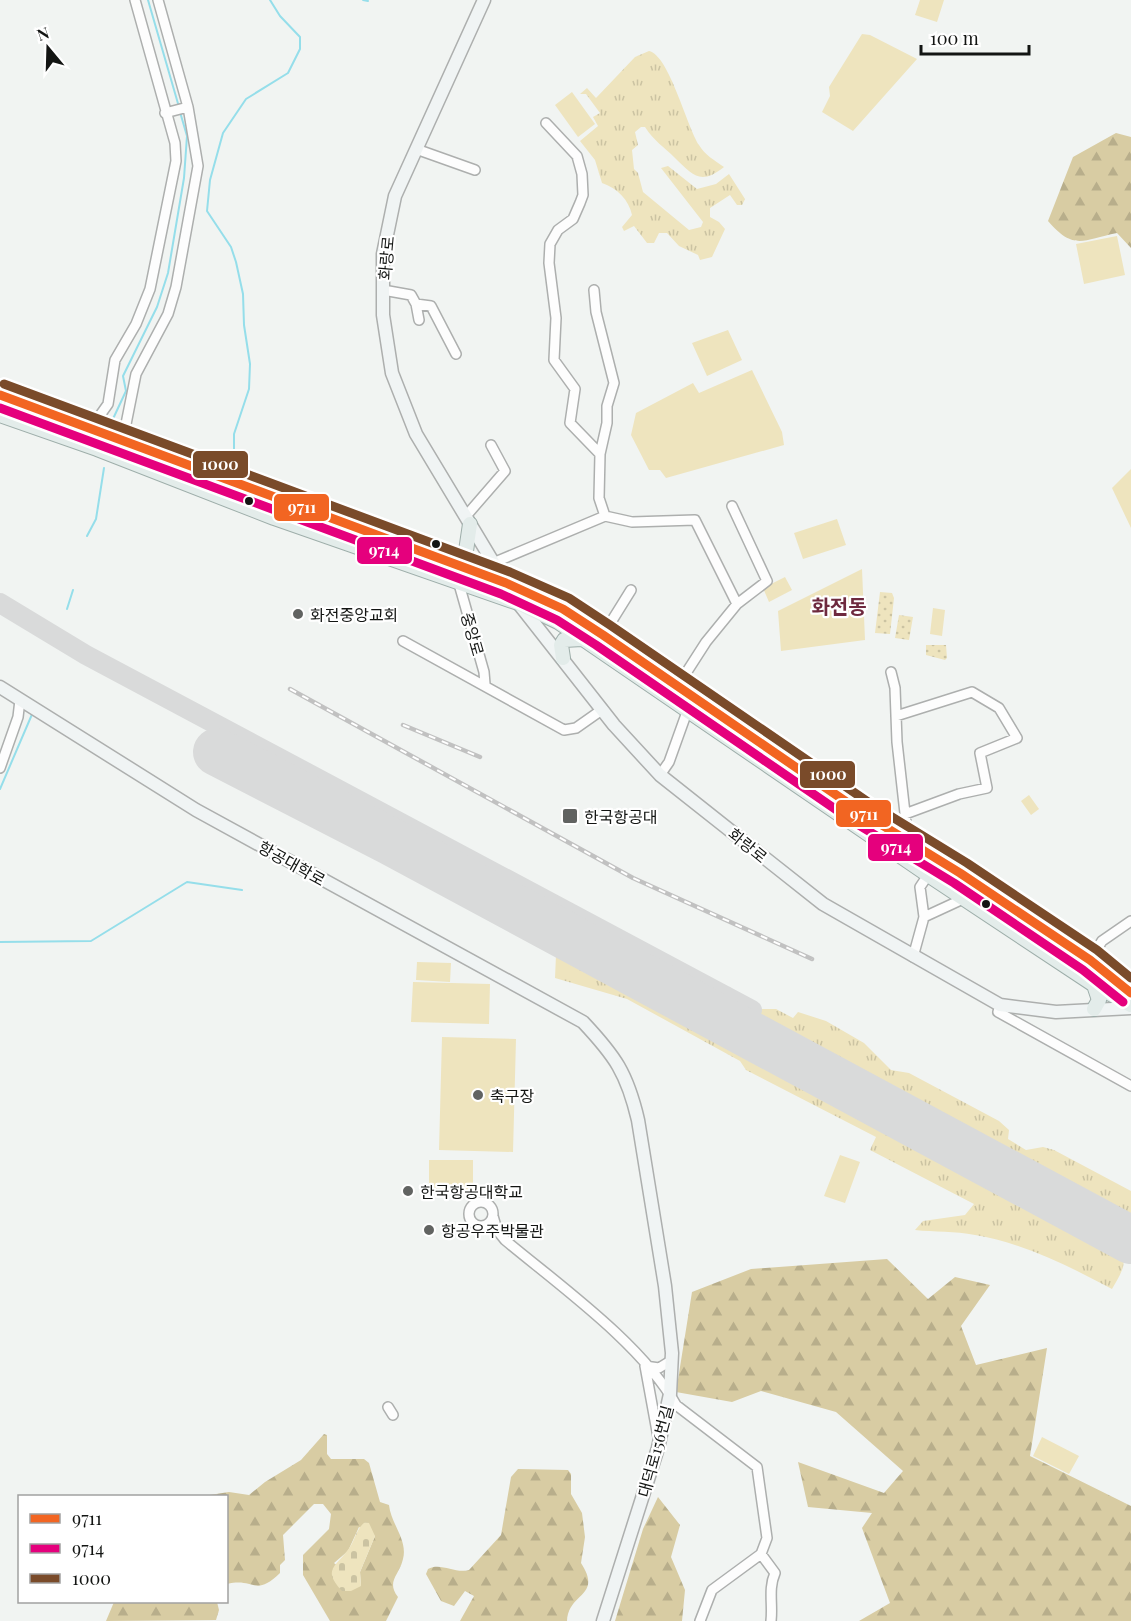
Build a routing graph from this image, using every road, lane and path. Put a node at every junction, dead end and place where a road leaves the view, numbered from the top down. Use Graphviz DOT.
graph roads {
  1 [pos="135,0"];
  2 [pos="158,0"];
  3 [pos="484,0"];
  4 [pos="188,106"];
  5 [pos="165,114"];
  6 [pos="546,123"];
  7 [pos="416,149"];
  8 [pos="475,170"];
  9 [pos="383,290"];
  10 [pos="594,290"];
  11 [pos="416,304"];
  12 [pos="419,320"];
  13 [pos="456,354"];
  14 [pos="0,395"];
  15 [pos="0,415"];
  16 [pos="126,424"];
  17 [pos="91,428"];
  18 [pos="491,445"];
  19 [pos="600,454"];
  20 [pos="732,506"];
  21 [pos="605,516"];
  22 [pos="468,520"];
  23 [pos="435,558"];
  24 [pos="493,563"];
  25 [pos="506,583"];
  26 [pos="459,584"];
  27 [pos="631,590"];
  28 [pos="518,603"];
  29 [pos="736,604"];
  30 [pos="603,635"];
  31 [pos="582,639"];
  32 [pos="403,641"];
  33 [pos="563,658"];
  34 [pos="891,672"];
  35 [pos="485,684"];
  36 [pos="679,684"];
  37 [pos="11,693"];
  38 [pos="603,709"];
  39 [pos="688,710"];
  40 [pos="896,716"];
  41 [pos="0,768"];
  42 [pos="660,775"];
  43 [pos="905,814"];
  44 [pos="908,840"];
  45 [pos="928,875"];
  46 [pos="963,899"];
  47 [pos="924,917"];
  48 [pos="1131,921"];
  49 [pos="913,957"];
  50 [pos="1090,960"];
  51 [pos="1094,985"];
  52 [pos="1131,993"];
  53 [pos="1000,1005"];
  54 [pos="1131,1007"];
  55 [pos="1094,1009"];
  56 [pos="1131,1086"];
  57 [pos="493,1216"];
  58 [pos="485,1225"];
  59 [pos="505,1240"];
  60 [pos="672,1360"];
  61 [pos="645,1365"];
  62 [pos="670,1394"];
  63 [pos="659,1443"];
  64 [pos="761,1554"];
  65 [pos="603,1621"];
  66 [pos="700,1621"];
  67 [pos="771,1621"];
  1 -- 5 [label="street"];
  2 -- 4 [label="street"];
  3 -- 7 [label="main road, 화랑로"];
  4 -- 5 [label="street"];
  4 -- 16 [label="street"];
  5 -- 17 [label="street"];
  6 -- 19 [label="street"];
  7 -- 8 [label="street"];
  7 -- 9 [label="main road, 화랑로"];
  9 -- 11 [label="street"];
  9 -- 22 [label="main road, 화랑로"];
  10 -- 19 [label="street"];
  11 -- 12 [label="street"];
  11 -- 13 [label="street"];
  14 -- 17 [label="main road"];
  15 -- 26 [label="main road, 중앙로"];
  17 -- 23 [label="main road"];
  18 -- 22 [label="street"];
  19 -- 21 [label="street"];
  20 -- 29 [label="street"];
  21 -- 24 [label="street"];
  21 -- 29 [label="street"];
  22 -- 23 [label="main road"];
  22 -- 24 [label="main road, 화랑로"];
  23 -- 25 [label="main road"];
  24 -- 25 [label="main road, 화랑로"];
  25 -- 28 [label="main road, 화랑로"];
  25 -- 30 [label="main road"];
  26 -- 28 [label="main road, 중앙로"];
  26 -- 35 [label="street, 중앙로"];
  27 -- 30 [label="street"];
  28 -- 31 [label="main road, 중앙로"];
  28 -- 33 [label="main road, 화랑로"];
  29 -- 36 [label="street"];
  30 -- 36 [label="main road"];
  31 -- 33 [label="main road"];
  31 -- 39 [label="main road, 중앙로"];
  32 -- 35 [label="street"];
  33 -- 38 [label="main road, 화랑로"];
  34 -- 40 [label="street"];
  35 -- 38 [label="street"];
  36 -- 44 [label="main road"];
  37 -- 41 [label="street"];
  37 -- 60 [label="main road, 항공대학로"];
  38 -- 42 [label="main road, 화랑로"];
  39 -- 42 [label="street"];
  39 -- 45 [label="main road, 중앙로"];
  40 -- 43 [label="street"];
  40 -- 43 [label="street"];
  42 -- 49 [label="main road, 화랑로"];
  43 -- 44 [label="street"];
  44 -- 50 [label="main road"];
  45 -- 46 [label="main road, 중앙로"];
  45 -- 47 [label="street"];
  46 -- 47 [label="street"];
  46 -- 51 [label="main road, 중앙로"];
  47 -- 49 [label="street"];
  48 -- 50 [label="street"];
  49 -- 53 [label="main road, 화랑로"];
  50 -- 52 [label="main road"];
  51 -- 54 [label="main road, 중앙로"];
  51 -- 55 [label="main road"];
  53 -- 55 [label="main road, 화랑로"];
  53 -- 56 [label="street, 화랑로"];
  54 -- 55 [label="main road, 화랑로"];
  57 -- 58 [label="street"];
  57 -- 58 [label="street"];
  57 -- 59 [label="street"];
  58 -- 59 [label="street, 대덕로156번길"];
  59 -- 61 [label="street, 대덕로156번길"];
  60 -- 61 [label="street"];
  60 -- 62 [label="main road, 항공대학로"];
  61 -- 62 [label="street, 대덕로156번길"];
  61 -- 63 [label="street"];
  62 -- 63 [label="main road, 대덕로156번길"];
  62 -- 64 [label="street"];
  63 -- 65 [label="main road, 대덕로156번길"];
  64 -- 66 [label="street"];
  64 -- 67 [label="street"];
}
